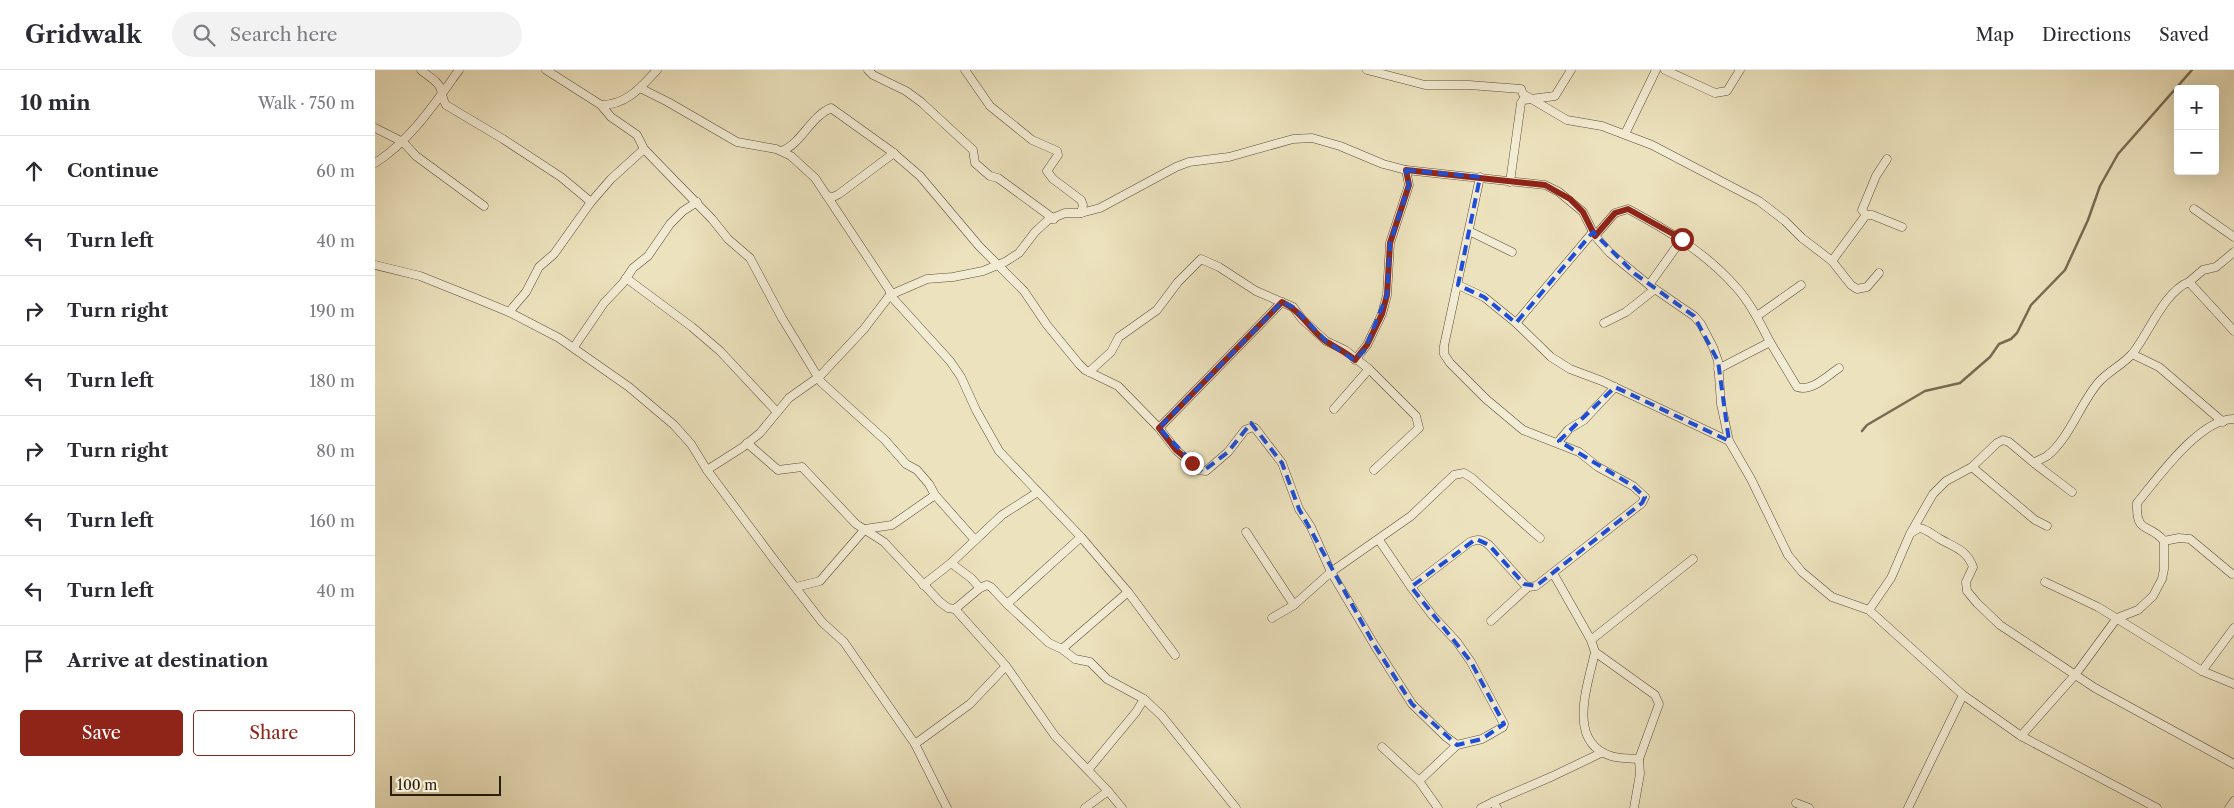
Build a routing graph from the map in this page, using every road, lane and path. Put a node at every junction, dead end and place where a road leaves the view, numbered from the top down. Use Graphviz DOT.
graph roads {
  1 [pos="421,70"];
  2 [pos="459,70"];
  3 [pos="546,70"];
  4 [pos="657,70"];
  5 [pos="868,70"];
  6 [pos="965,70"];
  7 [pos="1367,70"];
  8 [pos="1571,70"];
  9 [pos="1656,70"];
  10 [pos="1665,70"];
  11 [pos="1740,70"];
  12 [pos="556,73"];
  13 [pos="640,88"];
  14 [pos="441,94"];
  15 [pos="1523,97"];
  16 [pos="1534,99"];
  17 [pos="601,105"];
  18 [pos="375,128"];
  19 [pos="1625,134"];
  20 [pos="403,142"];
  21 [pos="644,149"];
  22 [pos="782,151"];
  23 [pos="894,154"];
  24 [pos="1887,159"];
  25 [pos="375,163"];
  26 [pos="1406,170"];
  27 [pos="1480,177"];
  28 [pos="1511,182"];
  29 [pos="827,196"];
  30 [pos="591,202"];
  31 [pos="697,202"];
  32 [pos="484,206"];
  33 [pos="2194,209"];
  34 [pos="1081,213"];
  35 [pos="1866,215"];
  36 [pos="1053,219"];
  37 [pos="1902,227"];
  38 [pos="1469,231"];
  39 [pos="1594,234"];
  40 [pos="2234,237"];
  41 [pos="1682,239"];
  42 [pos="1512,252"];
  43 [pos="2234,252"];
  44 [pos="1832,261"];
  45 [pos="999,264"];
  46 [pos="375,265"];
  47 [pos="1879,273"];
  48 [pos="626,278"];
  49 [pos="2189,282"];
  50 [pos="1458,285"];
  51 [pos="1801,285"];
  52 [pos="1652,287"];
  53 [pos="890,295"];
  54 [pos="1282,302"];
  55 [pos="509,312"];
  56 [pos="1757,316"];
  57 [pos="1516,323"];
  58 [pos="1604,323"];
  59 [pos="2234,331"];
  60 [pos="1770,342"];
  61 [pos="574,347"];
  62 [pos="2132,354"];
  63 [pos="1355,360"];
  64 [pos="1839,368"];
  65 [pos="1369,369"];
  66 [pos="1718,370"];
  67 [pos="1089,372"];
  68 [pos="818,378"];
  69 [pos="1615,387"];
  70 [pos="1334,409"];
  71 [pos="777,412"];
  72 [pos="2234,419"];
  73 [pos="2223,422"];
  74 [pos="1159,428"];
  75 [pos="1729,441"];
  76 [pos="1558,442"];
  77 [pos="747,443"];
  78 [pos="2033,462"];
  79 [pos="1972,467"];
  80 [pos="707,470"];
  81 [pos="1374,470"];
  82 [pos="1038,492"];
  83 [pos="2072,492"];
  84 [pos="935,495"];
  85 [pos="2047,526"];
  86 [pos="865,529"];
  87 [pos="1247,532"];
  88 [pos="1910,534"];
  89 [pos="1081,537"];
  90 [pos="1540,538"];
  91 [pos="975,540"];
  92 [pos="1379,540"];
  93 [pos="2164,541"];
  94 [pos="1693,559"];
  95 [pos="951,563"];
  96 [pos="1331,572"];
  97 [pos="1553,573"];
  98 [pos="2232,574"];
  99 [pos="2045,582"];
  100 [pos="923,585"];
  101 [pos="796,587"];
  102 [pos="1411,587"];
  103 [pos="1529,587"];
  104 [pos="981,588"];
  105 [pos="1128,592"];
  106 [pos="1007,604"];
  107 [pos="1294,605"];
  108 [pos="955,610"];
  109 [pos="1869,610"];
  110 [pos="1272,618"];
  111 [pos="2117,618"];
  112 [pos="1491,621"];
  113 [pos="2234,628"];
  114 [pos="1591,640"];
  115 [pos="1063,650"];
  116 [pos="1595,652"];
  117 [pos="1175,655"];
  118 [pos="1006,666"];
  119 [pos="2202,671"];
  120 [pos="2075,675"];
  121 [pos="2234,684"];
  122 [pos="1963,695"];
  123 [pos="1144,699"];
  124 [pos="2021,736"];
  125 [pos="915,744"];
  126 [pos="1457,745"];
  127 [pos="1382,747"];
  128 [pos="1601,752"];
  129 [pos="1639,759"];
  130 [pos="2234,764"];
  131 [pos="1087,770"];
  132 [pos="1419,781"];
  133 [pos="1108,791"];
  134 [pos="2234,801"];
  135 [pos="1796,803"];
  136 [pos="1495,805"];
  137 [pos="947,808"];
  138 [pos="1085,808"];
  139 [pos="1122,808"];
  140 [pos="1236,808"];
  141 [pos="1438,808"];
  142 [pos="1481,808"];
  143 [pos="1634,808"];
  144 [pos="1809,808"];
  145 [pos="1908,808"];
  146 [pos="2157,808"];
  147 [pos="2229,808"];
  1 -- 14 [label="street"];
  2 -- 14 [label="street"];
  3 -- 12 [label="street"];
  4 -- 13 [label="street"];
  5 -- 36 [label="street"];
  6 -- 34 [label="street"];
  7 -- 15 [label="street"];
  8 -- 16 [label="street"];
  9 -- 19 [label="street"];
  10 -- 11 [label="street"];
  12 -- 17 [label="street"];
  13 -- 17 [label="street"];
  13 -- 22 [label="street"];
  14 -- 20 [label="street"];
  14 -- 30 [label="street"];
  15 -- 16 [label="street"];
  15 -- 28 [label="street"];
  16 -- 19 [label="street"];
  17 -- 21 [label="street"];
  18 -- 20 [label="street"];
  19 -- 44 [label="street"];
  20 -- 25 [label="street"];
  20 -- 32 [label="street"];
  21 -- 30 [label="street"];
  21 -- 31 [label="street"];
  22 -- 23 [label="street"];
  22 -- 29 [label="street"];
  23 -- 29 [label="street"];
  23 -- 45 [label="street"];
  24 -- 35 [label="street"];
  26 -- 27 [label="street"];
  26 -- 34 [label="street"];
  26 -- 63 [label="street"];
  27 -- 28 [label="street"];
  27 -- 38 [label="street"];
  28 -- 39 [label="street"];
  29 -- 53 [label="street"];
  30 -- 55 [label="street"];
  31 -- 48 [label="street"];
  31 -- 68 [label="street"];
  33 -- 40 [label="street"];
  34 -- 36 [label="street"];
  35 -- 37 [label="street"];
  35 -- 44 [label="street"];
  36 -- 45 [label="street"];
  38 -- 42 [label="street"];
  38 -- 50 [label="street"];
  39 -- 41 [label="street"];
  39 -- 52 [label="street"];
  39 -- 57 [label="street"];
  41 -- 52 [label="street"];
  41 -- 56 [label="street"];
  43 -- 49 [label="street"];
  44 -- 47 [label="street"];
  45 -- 53 [label="street"];
  45 -- 67 [label="street"];
  46 -- 55 [label="street"];
  48 -- 61 [label="street"];
  48 -- 71 [label="street"];
  49 -- 59 [label="street"];
  49 -- 62 [label="street"];
  50 -- 57 [label="street"];
  50 -- 76 [label="street"];
  51 -- 56 [label="street"];
  52 -- 58 [label="street"];
  52 -- 66 [label="street"];
  53 -- 68 [label="street"];
  53 -- 82 [label="street"];
  54 -- 63 [label="street"];
  54 -- 67 [label="street"];
  54 -- 74 [label="street"];
  55 -- 61 [label="street"];
  56 -- 60 [label="street"];
  57 -- 69 [label="street"];
  60 -- 64 [label="street"];
  60 -- 66 [label="street"];
  61 -- 80 [label="street"];
  62 -- 73 [label="street"];
  62 -- 78 [label="street"];
  63 -- 65 [label="street"];
  65 -- 70 [label="street"];
  65 -- 81 [label="street"];
  66 -- 75 [label="street"];
  67 -- 74 [label="street"];
  68 -- 71 [label="street"];
  68 -- 84 [label="street"];
  69 -- 75 [label="street"];
  69 -- 76 [label="street"];
  71 -- 77 [label="street"];
  72 -- 73 [label="street"];
  73 -- 93 [label="street"];
  74 -- 96 [label="street"];
  75 -- 109 [label="street"];
  76 -- 97 [label="street"];
  77 -- 80 [label="street"];
  77 -- 86 [label="street"];
  78 -- 79 [label="street"];
  78 -- 83 [label="street"];
  79 -- 85 [label="street"];
  79 -- 88 [label="street"];
  80 -- 101 [label="street"];
  82 -- 89 [label="street"];
  82 -- 91 [label="street"];
  84 -- 86 [label="street"];
  84 -- 91 [label="street"];
  86 -- 100 [label="street"];
  86 -- 101 [label="street"];
  87 -- 107 [label="street"];
  88 -- 109 [label="street"];
  88 -- 120 [label="street"];
  89 -- 105 [label="street"];
  89 -- 106 [label="street"];
  90 -- 92 [label="street"];
  91 -- 95 [label="street"];
  92 -- 96 [label="street"];
  92 -- 102 [label="street"];
  93 -- 98 [label="street"];
  93 -- 111 [label="street"];
  94 -- 114 [label="street"];
  95 -- 100 [label="street"];
  95 -- 104 [label="street"];
  96 -- 107 [label="street"];
  96 -- 126 [label="street"];
  97 -- 103 [label="street"];
  97 -- 114 [label="street"];
  99 -- 111 [label="street"];
  100 -- 108 [label="street"];
  101 -- 125 [label="street"];
  102 -- 103 [label="street"];
  102 -- 126 [label="street"];
  103 -- 112 [label="street"];
  104 -- 106 [label="street"];
  104 -- 108 [label="street"];
  105 -- 115 [label="street"];
  105 -- 117 [label="street"];
  106 -- 115 [label="street"];
  107 -- 110 [label="street"];
  108 -- 118 [label="street"];
  109 -- 122 [label="street"];
  111 -- 119 [label="street"];
  111 -- 120 [label="street"];
  113 -- 119 [label="street"];
  114 -- 116 [label="street"];
  115 -- 123 [label="street"];
  116 -- 128 [label="street"];
  116 -- 129 [label="street"];
  118 -- 125 [label="street"];
  118 -- 131 [label="street"];
  119 -- 121 [label="street"];
  120 -- 124 [label="street"];
  120 -- 130 [label="street"];
  122 -- 124 [label="street"];
  122 -- 145 [label="street"];
  123 -- 131 [label="street"];
  123 -- 140 [label="street"];
  124 -- 146 [label="street"];
  125 -- 137 [label="street"];
  126 -- 132 [label="street"];
  127 -- 132 [label="street"];
  128 -- 129 [label="street"];
  128 -- 136 [label="street"];
  129 -- 143 [label="street"];
  131 -- 133 [label="street"];
  132 -- 141 [label="street"];
  133 -- 138 [label="street"];
  133 -- 139 [label="street"];
  134 -- 147 [label="street"];
  135 -- 144 [label="street"];
  136 -- 142 [label="street"];
}
